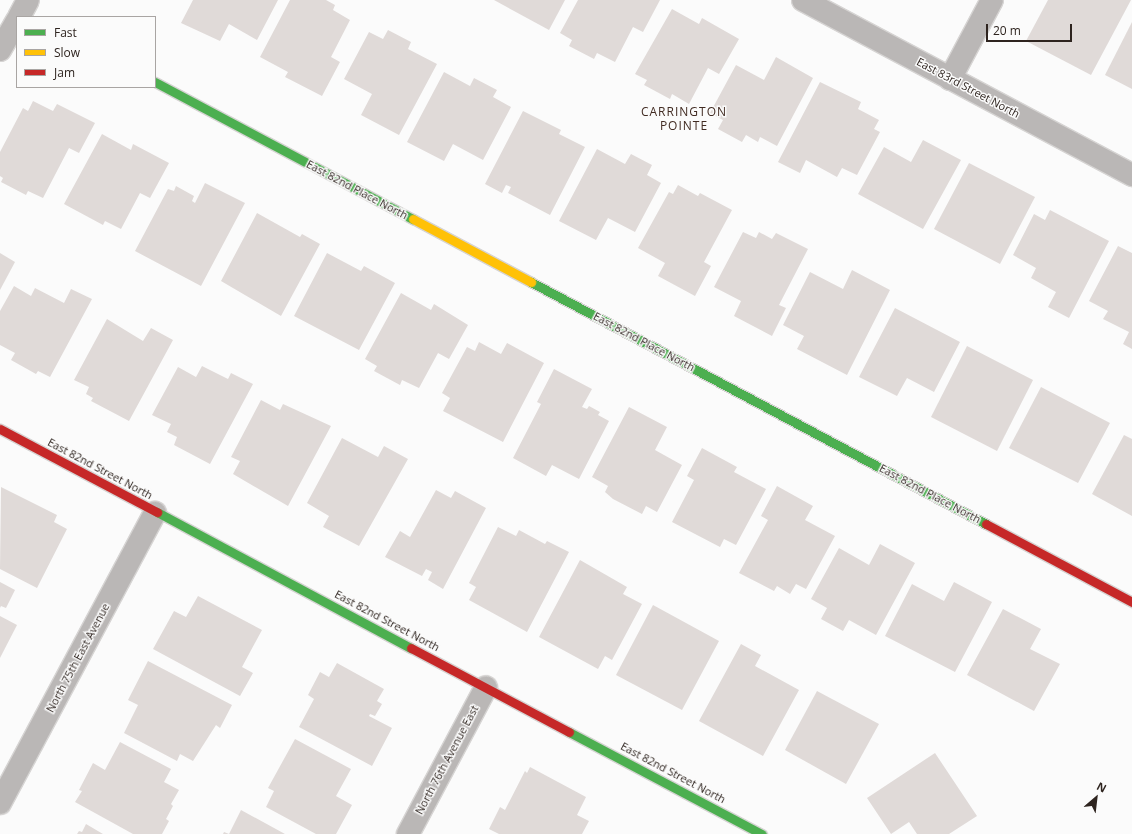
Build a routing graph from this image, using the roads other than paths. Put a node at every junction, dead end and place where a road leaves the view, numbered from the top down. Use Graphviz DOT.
graph roads {
  1 [pos="803,0"];
  2 [pos="992,0"];
  3 [pos="16,25"];
  4 [pos="0,50"];
  5 [pos="950,79"];
  6 [pos="156,83"];
  7 [pos="1132,175"];
  8 [pos="0,429"];
  9 [pos="155,513"];
  10 [pos="1132,602"];
  11 [pos="486,687"];
  12 [pos="0,802"];
  13 [pos="408,834"];
  14 [pos="762,834"];
  1 -- 5 [label="street, East 83rd Street North"];
  2 -- 5 [label="street"];
  3 -- 4 [label="street"];
  5 -- 7 [label="street, East 83rd Street North"];
  6 -- 10 [label="street, East 82nd Place North"];
  8 -- 9 [label="street, East 82nd Street North"];
  9 -- 11 [label="street, East 82nd Street North"];
  9 -- 12 [label="street, North 75th East Avenue"];
  11 -- 13 [label="street, North 76th Avenue East"];
  11 -- 14 [label="street, East 82nd Street North"];
}
